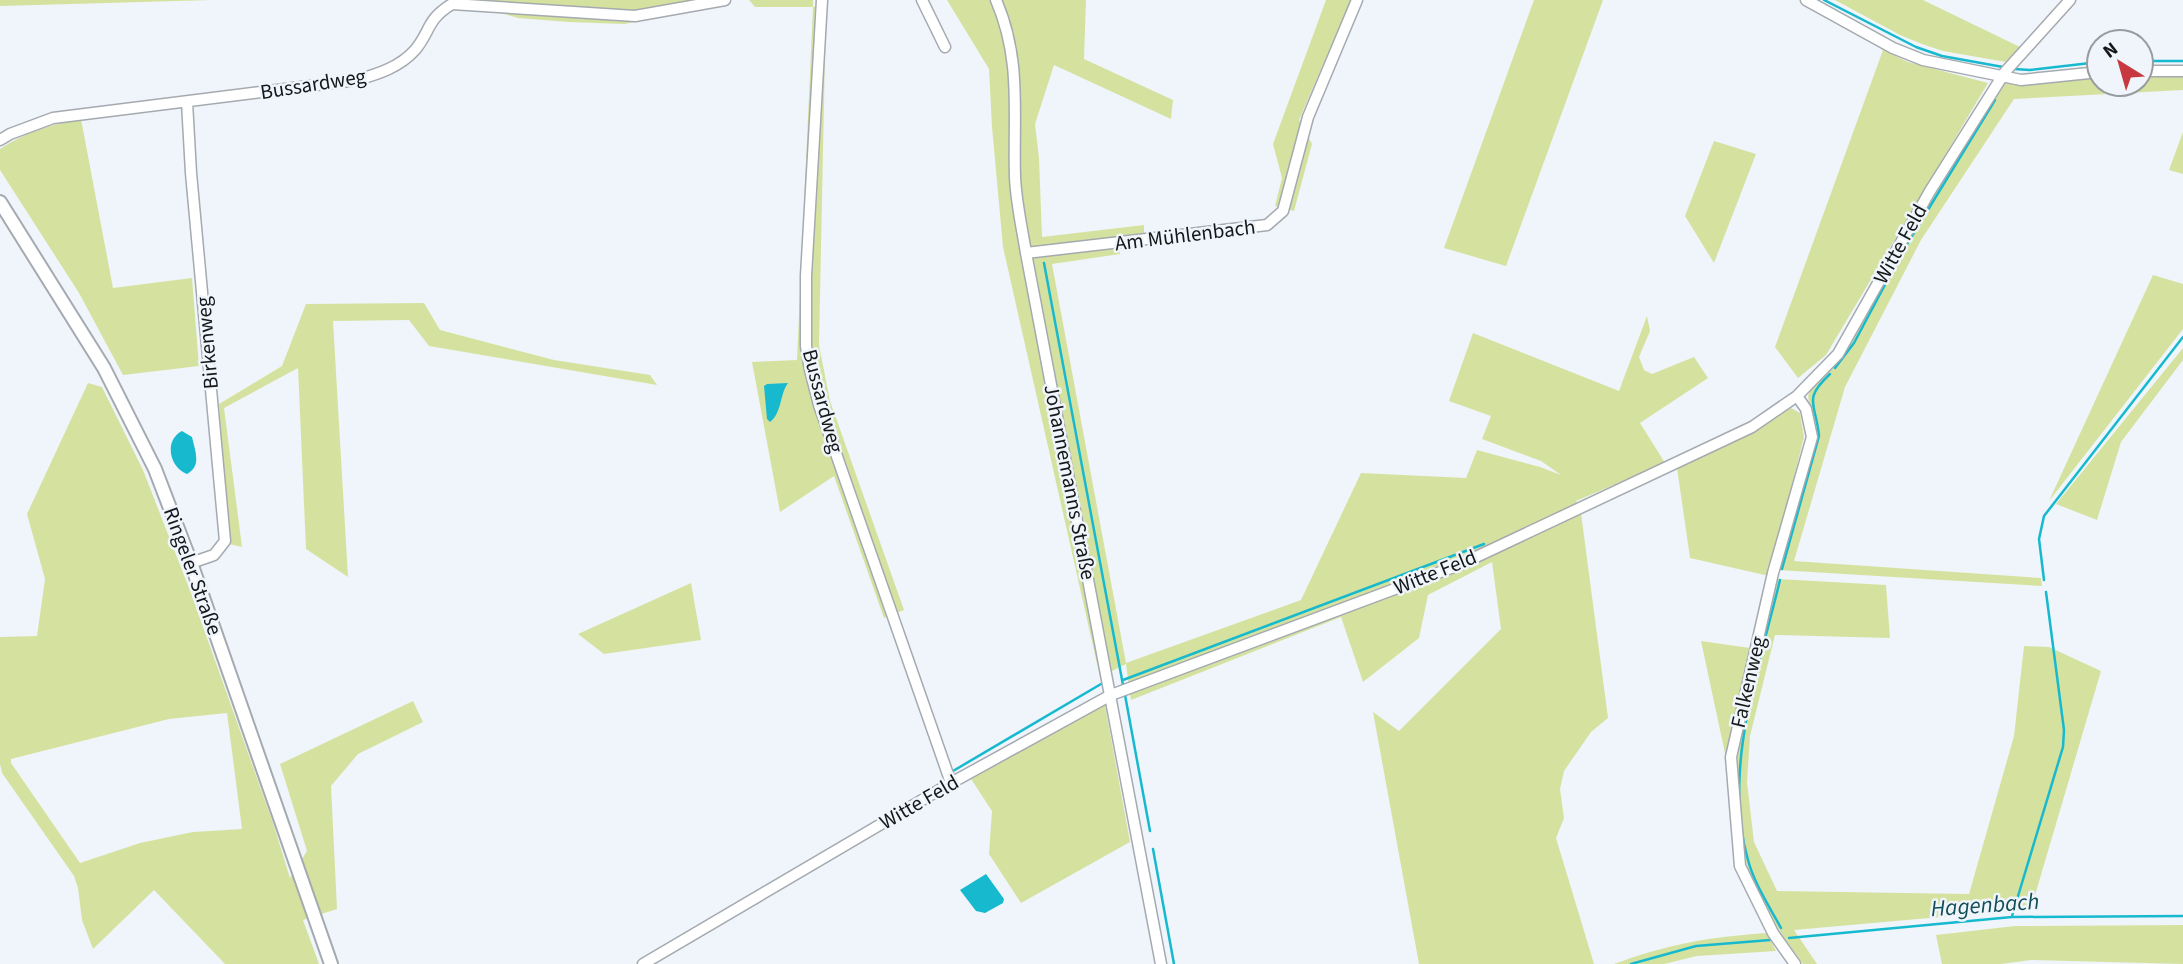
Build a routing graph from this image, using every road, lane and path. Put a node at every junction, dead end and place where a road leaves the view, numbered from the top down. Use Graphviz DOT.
graph roads {
  1 [pos="725,0"];
  2 [pos="822,0"];
  3 [pos="922,0"];
  4 [pos="996,0"];
  5 [pos="1357,0"];
  6 [pos="1806,0"];
  7 [pos="2070,0"];
  8 [pos="945,47"];
  9 [pos="2155,71"];
  10 [pos="2183,71"];
  11 [pos="2085,73"];
  12 [pos="2002,77"];
  13 [pos="187,102"];
  14 [pos="0,140"];
  15 [pos="0,202"];
  16 [pos="1026,253"];
  17 [pos="1797,396"];
  18 [pos="191,563"];
  19 [pos="1111,695"];
  20 [pos="951,783"];
  21 [pos="331,964"];
  22 [pos="643,964"];
  23 [pos="1161,964"];
  24 [pos="1795,964"];
  1 -- 13 [label="street, Bussardweg"];
  2 -- 20 [label="street, Bussardweg"];
  3 -- 8 [label="street"];
  4 -- 16 [label="street, Johannemanns Straße"];
  5 -- 16 [label="street, Am Mühlenbach"];
  6 -- 12 [label="street"];
  7 -- 12 [label="street, Witte Feld"];
  9 -- 10 [label="street"];
  11 -- 12 [label="street"];
  12 -- 17 [label="street, Witte Feld"];
  13 -- 14 [label="street, Bussardweg"];
  13 -- 18 [label="street, Birkenweg"];
  15 -- 18 [label="street, Ringeler Straße"];
  16 -- 19 [label="street, Johannemanns Straße"];
  17 -- 19 [label="street, Witte Feld"];
  17 -- 24 [label="street, Falkenweg"];
  18 -- 21 [label="street, Ringeler Straße"];
  19 -- 20 [label="street, Witte Feld"];
  19 -- 23 [label="street, Johannemanns Straße"];
  20 -- 22 [label="street, Witte Feld"];
}
